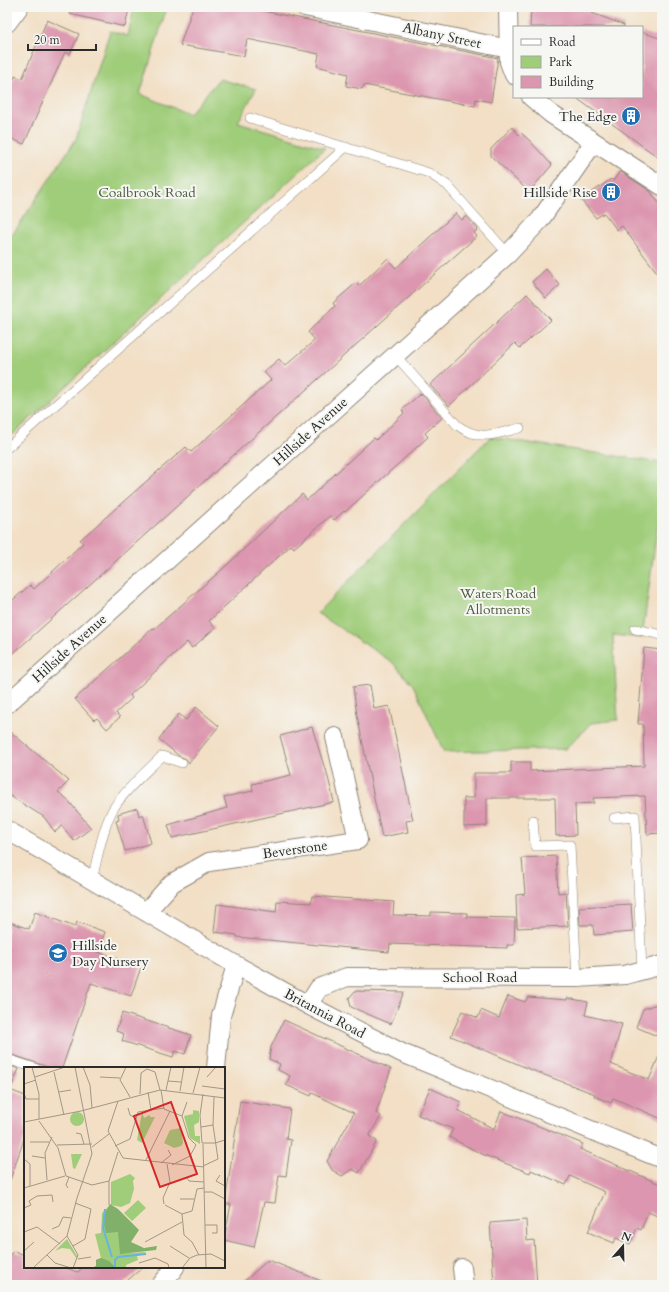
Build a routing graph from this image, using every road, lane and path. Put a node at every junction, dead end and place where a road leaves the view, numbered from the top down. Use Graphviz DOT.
graph roads {
  1 [pos="19,7"];
  2 [pos="305,7"];
  3 [pos="508,7"];
  4 [pos="7,23"];
  5 [pos="509,49"];
  6 [pos="513,73"];
  7 [pos="532,98"];
  8 [pos="250,118"];
  9 [pos="594,142"];
  10 [pos="346,147"];
  11 [pos="662,186"];
  12 [pos="508,254"];
  13 [pos="395,355"];
  14 [pos="520,428"];
  15 [pos="7,448"];
  16 [pos="635,629"];
  17 [pos="662,635"];
  18 [pos="7,704"];
  19 [pos="335,737"];
  20 [pos="182,763"];
  21 [pos="614,818"];
  22 [pos="533,820"];
  23 [pos="7,830"];
  24 [pos="92,880"];
  25 [pos="146,912"];
  26 [pos="236,965"];
  27 [pos="662,965"];
  28 [pos="642,971"];
  29 [pos="577,978"];
  30 [pos="308,1005"];
  31 [pos="7,1059"];
  32 [pos="32,1067"];
  33 [pos="216,1067"];
  34 [pos="662,1159"];
  35 [pos="174,1268"];
  36 [pos="161,1285"];
  1 -- 4 [label="street"];
  2 -- 5 [label="street, Albany Street"];
  3 -- 5 [label="street"];
  5 -- 6 [label="street"];
  7 -- 9 [label="street"];
  8 -- 10 [label="lane"];
  9 -- 11 [label="street"];
  9 -- 12 [label="street, Hillside Avenue"];
  10 -- 12 [label="lane"];
  10 -- 15 [label="lane"];
  12 -- 13 [label="street, Hillside Avenue"];
  13 -- 14 [label="lane"];
  13 -- 18 [label="street, Hillside Avenue"];
  16 -- 17 [label="lane"];
  19 -- 25 [label="street, Beverstone"];
  20 -- 24 [label="lane"];
  21 -- 28 [label="lane"];
  22 -- 29 [label="lane"];
  23 -- 24 [label="street, Britannia Road"];
  24 -- 25 [label="street, Britannia Road"];
  25 -- 26 [label="street, Britannia Road"];
  26 -- 30 [label="street, Britannia Road"];
  26 -- 33 [label="street"];
  27 -- 28 [label="street, School Road"];
  28 -- 29 [label="street, School Road"];
  29 -- 30 [label="street, School Road"];
  30 -- 34 [label="street, Britannia Road"];
  31 -- 32 [label="lane"];
  35 -- 36 [label="street"];
}
